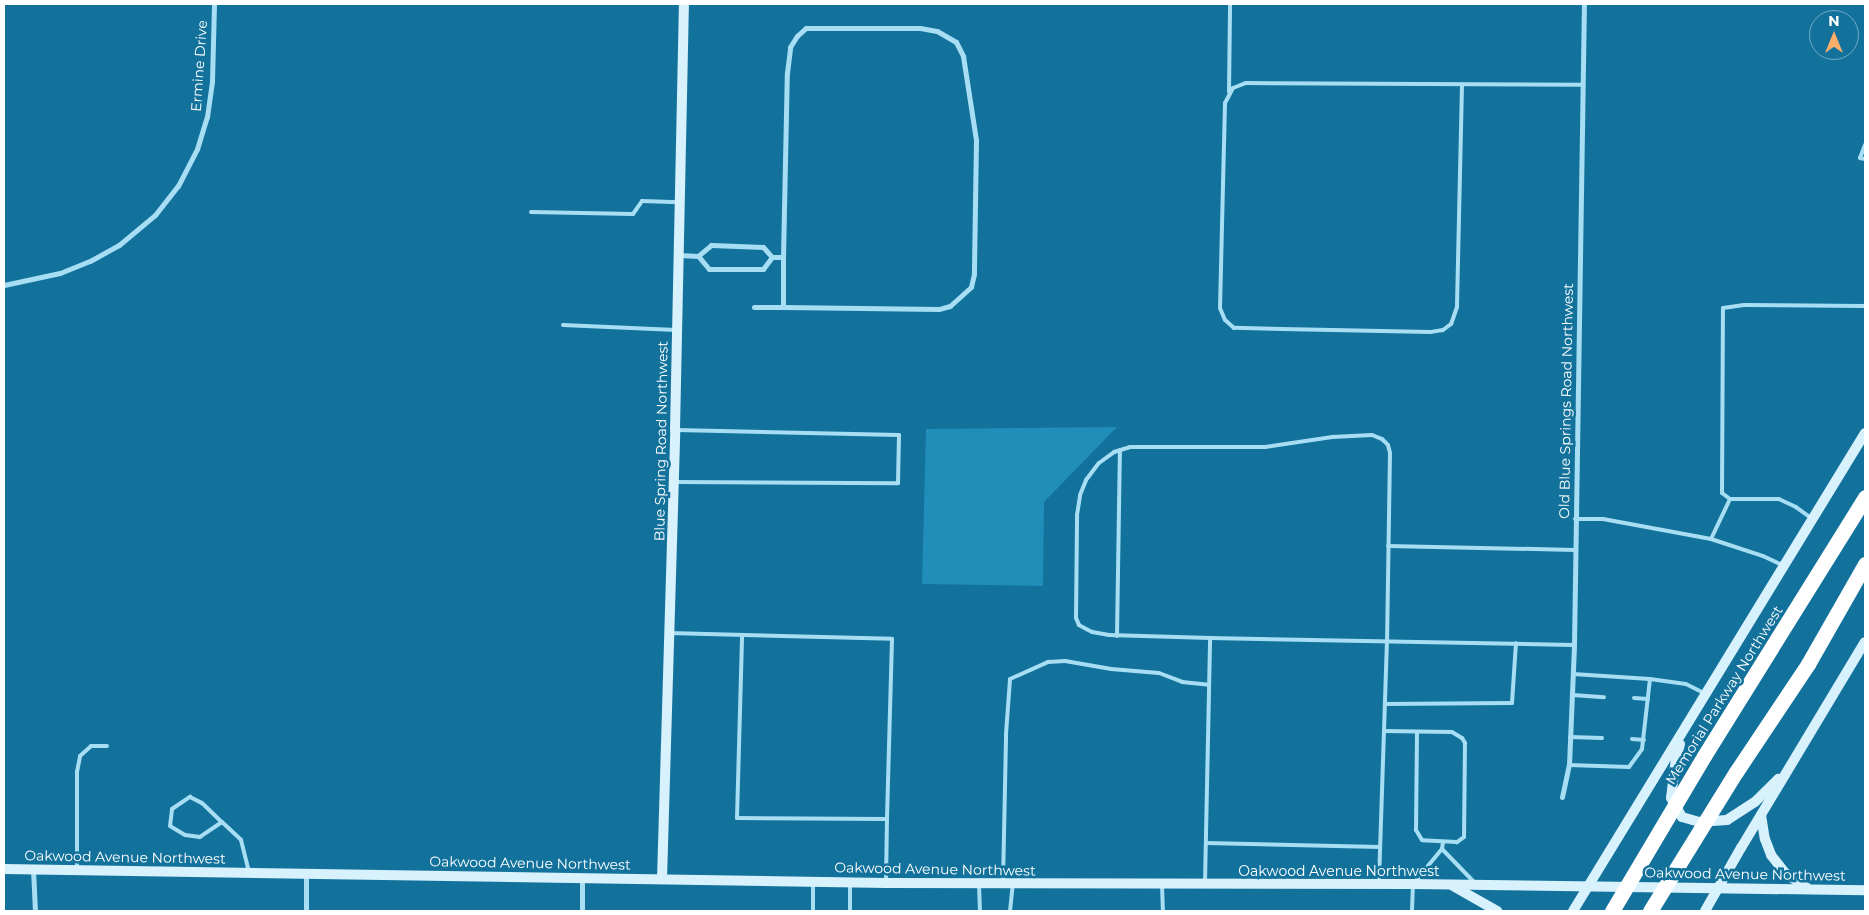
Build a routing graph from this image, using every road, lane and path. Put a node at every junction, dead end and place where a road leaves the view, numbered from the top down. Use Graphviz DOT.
graph roads {
  1 [pos="214,4"];
  2 [pos="684,4"];
  3 [pos="1230,4"];
  4 [pos="1584,4"];
  5 [pos="1462,85"];
  6 [pos="1583,85"];
  7 [pos="1229,94"];
  8 [pos="1865,145"];
  9 [pos="1865,159"];
  10 [pos="680,202"];
  11 [pos="531,212"];
  12 [pos="679,256"];
  13 [pos="698,256"];
  14 [pos="772,257"];
  15 [pos="783,257"];
  16 [pos="4,285"];
  17 [pos="1865,306"];
  18 [pos="754,307"];
  19 [pos="784,307"];
  20 [pos="563,325"];
  21 [pos="677,330"];
  22 [pos="675,430"];
  23 [pos="1865,433"];
  24 [pos="1120,450"];
  25 [pos="674,482"];
  26 [pos="1865,497"];
  27 [pos="1730,499"];
  28 [pos="1575,519"];
  29 [pos="1813,519"];
  30 [pos="1711,539"];
  31 [pos="1388,546"];
  32 [pos="1575,550"];
  33 [pos="1865,564"];
  34 [pos="1784,567"];
  35 [pos="669,632"];
  36 [pos="742,635"];
  37 [pos="1117,636"];
  38 [pos="1210,638"];
  39 [pos="1387,640"];
  40 [pos="1865,642"];
  41 [pos="1516,643"];
  42 [pos="1574,645"];
  43 [pos="1573,674"];
  44 [pos="1650,679"];
  45 [pos="1209,685"];
  46 [pos="1706,694"];
  47 [pos="1572,695"];
  48 [pos="1604,697"];
  49 [pos="1634,698"];
  50 [pos="1648,699"];
  51 [pos="1385,704"];
  52 [pos="1686,727"];
  53 [pos="1384,731"];
  54 [pos="1417,732"];
  55 [pos="1570,736"];
  56 [pos="1602,738"];
  57 [pos="1632,739"];
  58 [pos="1644,740"];
  59 [pos="107,746"];
  60 [pos="1568,765"];
  61 [pos="1789,769"];
  62 [pos="1562,797"];
  63 [pos="1761,815"];
  64 [pos="887,819"];
  65 [pos="222,822"];
  66 [pos="1442,842"];
  67 [pos="1206,843"];
  68 [pos="1380,847"];
  69 [pos="1442,849"];
  70 [pos="4,869"];
  71 [pos="33,870"];
  72 [pos="78,870"];
  73 [pos="249,873"];
  74 [pos="306,874"];
  75 [pos="582,878"];
  76 [pos="662,879"];
  77 [pos="813,882"];
  78 [pos="850,882"];
  79 [pos="886,883"];
  80 [pos="980,884"];
  81 [pos="1008,884"];
  82 [pos="1413,884"];
  83 [pos="1162,885"];
  84 [pos="1205,885"];
  85 [pos="1379,885"];
  86 [pos="1452,885"];
  87 [pos="1477,886"];
  88 [pos="1588,886"];
  89 [pos="1718,888"];
  90 [pos="1808,889"];
  91 [pos="1865,890"];
  92 [pos="35,911"];
  93 [pos="306,911"];
  94 [pos="582,911"];
  95 [pos="813,911"];
  96 [pos="850,911"];
  97 [pos="980,911"];
  98 [pos="1010,911"];
  99 [pos="1163,911"];
  100 [pos="1412,911"];
  101 [pos="1497,911"];
  102 [pos="1573,911"];
  103 [pos="1612,911"];
  104 [pos="1650,911"];
  105 [pos="1705,911"];
  1 -- 16 [label="street, Ermine Drive"];
  2 -- 10 [label="street, Blue Spring Road Northwest"];
  3 -- 7 [label="lane"];
  4 -- 6 [label="street, Old Blue Springs Road Northwest"];
  5 -- 6 [label="lane"];
  5 -- 7 [label="lane"];
  5 -- 7 [label="lane"];
  6 -- 28 [label="street, Old Blue Springs Road Northwest"];
  8 -- 9 [label="lane"];
  10 -- 11 [label="lane"];
  10 -- 12 [label="street, Blue Spring Road Northwest"];
  12 -- 13 [label="street"];
  12 -- 21 [label="street, Blue Spring Road Northwest"];
  13 -- 14 [label="street"];
  13 -- 14 [label="street"];
  14 -- 15 [label="street"];
  15 -- 19 [label="street"];
  15 -- 19 [label="street"];
  17 -- 27 [label="lane"];
  18 -- 19 [label="street"];
  20 -- 21 [label="lane"];
  21 -- 22 [label="street, Blue Spring Road Northwest"];
  22 -- 25 [label="street, Blue Spring Road Northwest"];
  22 -- 25 [label="lane"];
  23 -- 29 [label="street"];
  24 -- 31 [label="lane"];
  24 -- 37 [label="lane"];
  24 -- 37 [label="lane"];
  25 -- 35 [label="street, Blue Spring Road Northwest"];
  26 -- 103 [label="highway, Memorial Parkway Northwest, bridge"];
  27 -- 29 [label="lane"];
  27 -- 30 [label="lane"];
  28 -- 30 [label="lane"];
  28 -- 32 [label="street, Old Blue Springs Road Northwest"];
  29 -- 34 [label="street"];
  30 -- 34 [label="lane"];
  31 -- 32 [label="lane"];
  31 -- 39 [label="lane"];
  32 -- 42 [label="street, Old Blue Springs Road Northwest"];
  33 -- 104 [label="highway, bridge"];
  34 -- 46 [label="street"];
  35 -- 36 [label="lane"];
  35 -- 76 [label="street, Blue Spring Road Northwest"];
  36 -- 64 [label="lane"];
  36 -- 64 [label="lane"];
  37 -- 38 [label="lane"];
  38 -- 39 [label="lane"];
  38 -- 45 [label="lane"];
  39 -- 41 [label="lane"];
  39 -- 51 [label="lane"];
  40 -- 61 [label="street"];
  41 -- 42 [label="lane"];
  41 -- 51 [label="lane"];
  42 -- 43 [label="street, Old Blue Springs Road Northwest"];
  43 -- 44 [label="lane"];
  43 -- 47 [label="street, Old Blue Springs Road Northwest"];
  44 -- 46 [label="lane"];
  44 -- 50 [label="lane"];
  45 -- 67 [label="lane"];
  45 -- 81 [label="lane"];
  46 -- 52 [label="street"];
  47 -- 48 [label="lane"];
  47 -- 55 [label="street, Old Blue Springs Road Northwest"];
  49 -- 50 [label="lane"];
  50 -- 58 [label="lane"];
  51 -- 53 [label="lane"];
  52 -- 61 [label="street"];
  52 -- 88 [label="street"];
  53 -- 54 [label="lane"];
  53 -- 68 [label="lane"];
  54 -- 66 [label="lane"];
  54 -- 66 [label="lane"];
  55 -- 56 [label="lane"];
  55 -- 60 [label="street, Old Blue Springs Road Northwest"];
  57 -- 58 [label="lane"];
  58 -- 60 [label="lane"];
  59 -- 72 [label="lane"];
  60 -- 62 [label="street, Old Blue Springs Road Northwest"];
  61 -- 63 [label="street"];
  63 -- 89 [label="street"];
  63 -- 90 [label="street"];
  64 -- 79 [label="lane"];
  65 -- 65 [label="lane"];
  65 -- 73 [label="lane"];
  66 -- 69 [label="lane"];
  67 -- 68 [label="lane"];
  67 -- 84 [label="lane"];
  68 -- 85 [label="lane"];
  69 -- 82 [label="lane"];
  69 -- 87 [label="lane"];
  70 -- 71 [label="street, Oakwood Avenue Northwest"];
  71 -- 72 [label="street, Oakwood Avenue Northwest"];
  71 -- 92 [label="street"];
  72 -- 73 [label="street, Oakwood Avenue Northwest"];
  73 -- 74 [label="street, Oakwood Avenue Northwest"];
  74 -- 75 [label="street, Oakwood Avenue Northwest"];
  74 -- 93 [label="street"];
  75 -- 76 [label="street, Oakwood Avenue Northwest"];
  75 -- 94 [label="street"];
  76 -- 77 [label="street, Oakwood Avenue Northwest"];
  77 -- 78 [label="street, Oakwood Avenue Northwest"];
  77 -- 95 [label="lane"];
  78 -- 79 [label="street, Oakwood Avenue Northwest"];
  78 -- 96 [label="lane"];
  79 -- 80 [label="street, Oakwood Avenue Northwest"];
  80 -- 81 [label="street, Oakwood Avenue Northwest"];
  80 -- 97 [label="lane"];
  81 -- 83 [label="street, Oakwood Avenue Northwest"];
  81 -- 98 [label="lane"];
  82 -- 85 [label="street, Oakwood Avenue Northwest"];
  82 -- 86 [label="street, Oakwood Avenue Northwest"];
  82 -- 100 [label="lane"];
  83 -- 84 [label="street, Oakwood Avenue Northwest"];
  83 -- 99 [label="lane"];
  84 -- 85 [label="street, Oakwood Avenue Northwest"];
  86 -- 87 [label="street, Oakwood Avenue Northwest"];
  86 -- 101 [label="street"];
  87 -- 88 [label="street, Oakwood Avenue Northwest"];
  88 -- 89 [label="street, Oakwood Avenue Northwest"];
  88 -- 102 [label="street"];
  89 -- 90 [label="street, Oakwood Avenue Northwest"];
  89 -- 105 [label="street"];
  90 -- 91 [label="street, Oakwood Avenue Northwest"];
}
